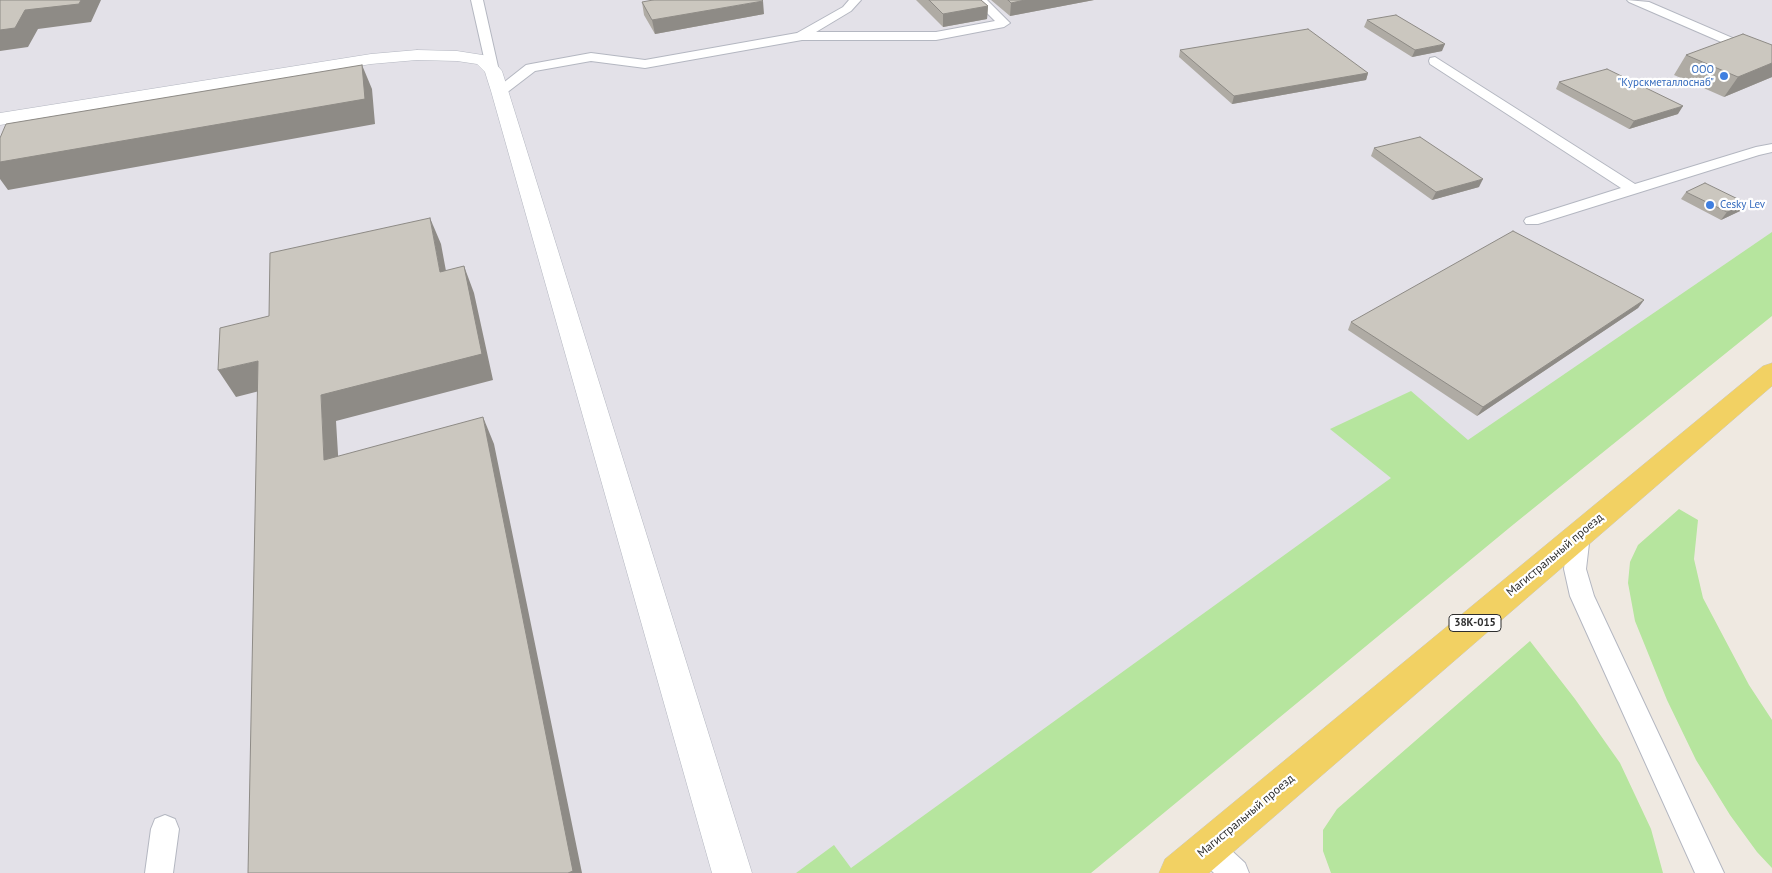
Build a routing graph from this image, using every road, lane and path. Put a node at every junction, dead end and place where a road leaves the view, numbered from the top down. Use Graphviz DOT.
graph roads {
  1 [pos="477,0"];
  2 [pos="855,0"];
  3 [pos="980,0"];
  4 [pos="1633,0"];
  5 [pos="800,36"];
  6 [pos="1772,60"];
  7 [pos="1435,61"];
  8 [pos="497,81"];
  9 [pos="0,119"];
  10 [pos="1772,148"];
  11 [pos="1632,189"];
  12 [pos="1532,221"];
  13 [pos="1772,372"];
  14 [pos="1579,535"];
  15 [pos="165,829"];
  16 [pos="1208,848"];
  17 [pos="159,873"];
  18 [pos="732,873"];
  19 [pos="1179,873"];
  20 [pos="1235,873"];
  21 [pos="1710,873"];
  1 -- 8 [label="lane"];
  2 -- 5 [label="lane"];
  3 -- 5 [label="lane"];
  4 -- 6 [label="lane"];
  5 -- 8 [label="lane"];
  7 -- 11 [label="lane"];
  8 -- 9 [label="street"];
  8 -- 18 [label="street"];
  10 -- 11 [label="lane"];
  11 -- 12 [label="lane"];
  13 -- 14 [label="main road, Магистральный проезд / 38К-015"];
  14 -- 16 [label="main road, Магистральный проезд / 38К-015"];
  14 -- 21 [label="lane"];
  15 -- 17 [label="lane"];
  16 -- 19 [label="main road, Магистральный проезд / 38К-015"];
  16 -- 20 [label="lane"];
}
